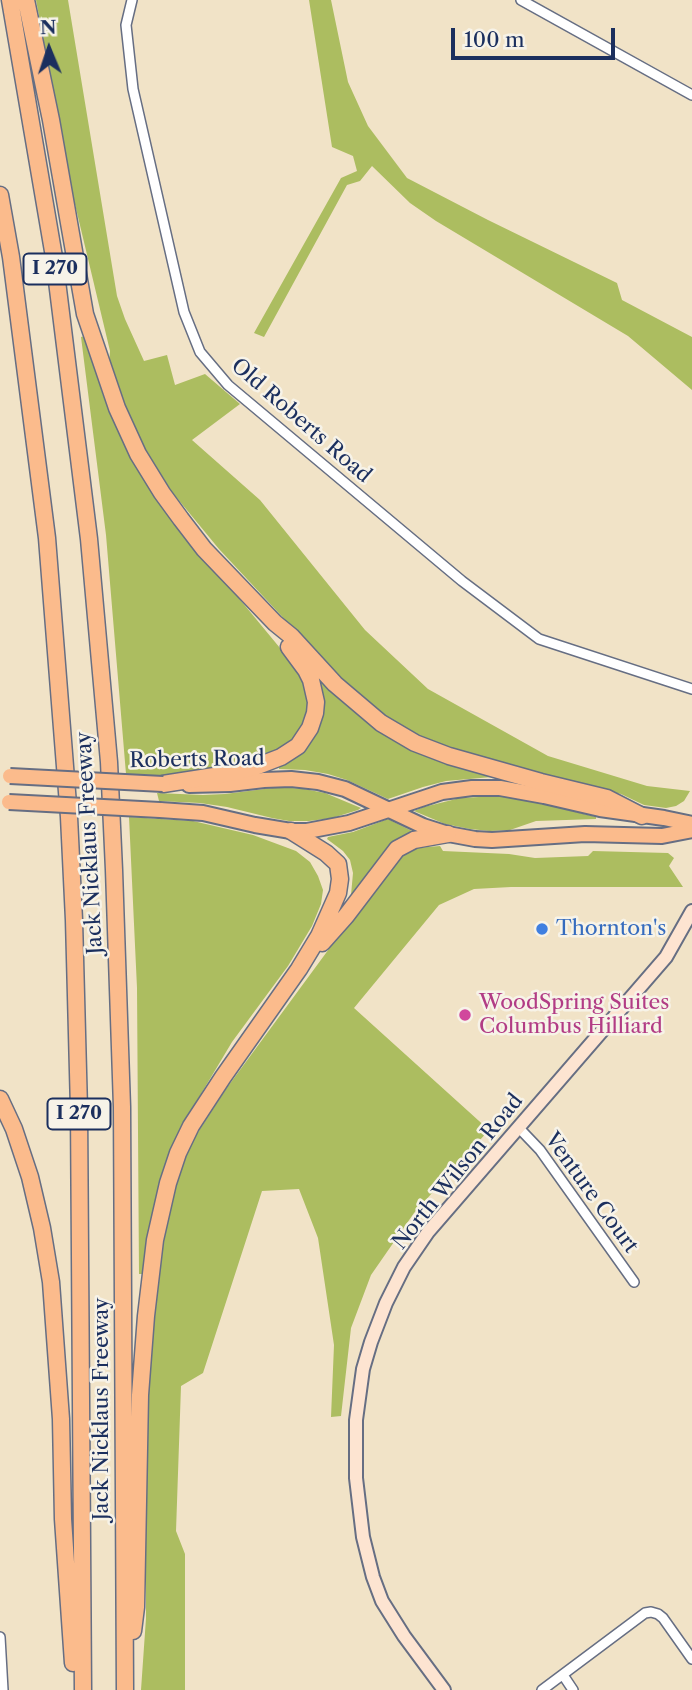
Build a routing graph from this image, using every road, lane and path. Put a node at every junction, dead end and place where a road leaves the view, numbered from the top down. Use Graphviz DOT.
graph roads {
  1 [pos="10,0"];
  2 [pos="26,0"];
  3 [pos="132,0"];
  4 [pos="521,0"];
  5 [pos="692,95"];
  6 [pos="0,195"];
  7 [pos="275,623"];
  8 [pos="692,689"];
  9 [pos="5,776"];
  10 [pos="163,784"];
  11 [pos="5,802"];
  12 [pos="390,810"];
  13 [pos="642,816"];
  14 [pos="692,827"];
  15 [pos="291,831"];
  16 [pos="447,834"];
  17 [pos="692,911"];
  18 [pos="299,969"];
  19 [pos="0,1099"];
  20 [pos="518,1127"];
  21 [pos="634,1282"];
  22 [pos="0,1637"];
  23 [pos="692,1659"];
  24 [pos="563,1675"];
  25 [pos="3,1690"];
  26 [pos="75,1690"];
  27 [pos="83,1690"];
  28 [pos="125,1690"];
  29 [pos="444,1690"];
  30 [pos="542,1690"];
  31 [pos="573,1690"];
  1 -- 28 [label="highway, Jack Nicklaus Freeway / I 270"];
  2 -- 7 [label="highway"];
  3 -- 8 [label="street, Old Roberts Road"];
  4 -- 5 [label="street"];
  6 -- 27 [label="highway, Jack Nicklaus Freeway / I 270"];
  7 -- 10 [label="highway"];
  7 -- 13 [label="highway"];
  9 -- 10 [label="main road, Roberts Road, bridge"];
  10 -- 12 [label="main road, Roberts Road"];
  11 -- 15 [label="main road, Roberts Road, bridge"];
  12 -- 13 [label="main road, Roberts Road"];
  12 -- 15 [label="main road, Roberts Road"];
  12 -- 16 [label="main road, Roberts Road"];
  13 -- 14 [label="main road, Roberts Road"];
  14 -- 16 [label="main road, Roberts Road"];
  15 -- 18 [label="highway"];
  16 -- 18 [label="highway"];
  17 -- 20 [label="main road, North Wilson Road"];
  18 -- 28 [label="highway"];
  19 -- 26 [label="highway"];
  20 -- 21 [label="street, Venture Court"];
  20 -- 29 [label="main road, North Wilson Road"];
  22 -- 25 [label="street"];
  23 -- 24 [label="street"];
  24 -- 30 [label="street"];
  24 -- 31 [label="street"];
}
